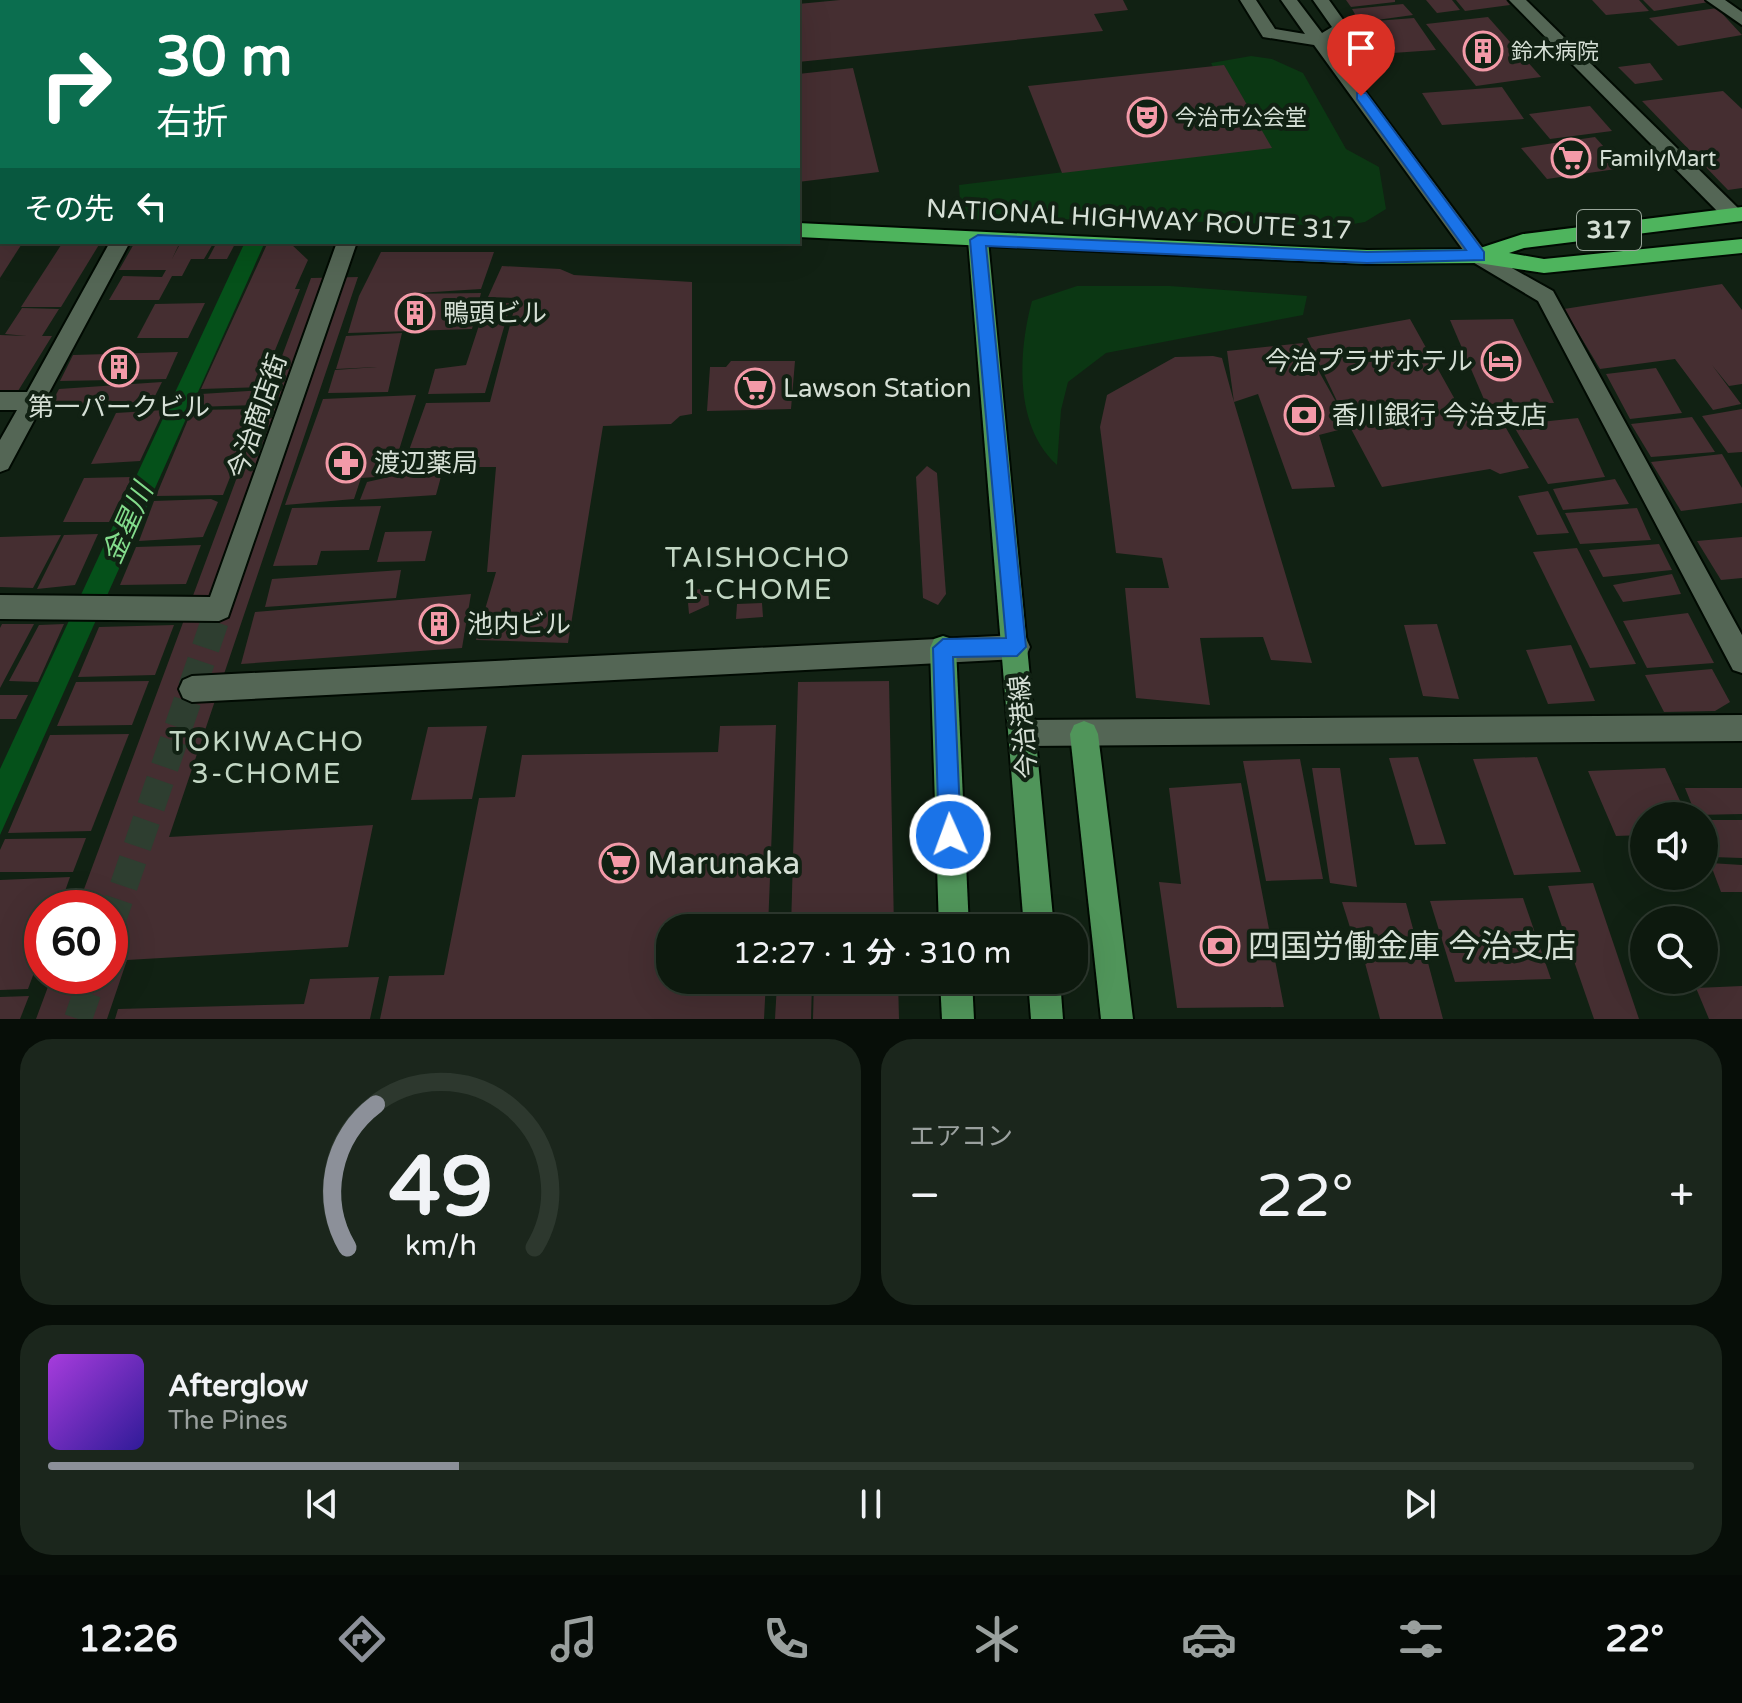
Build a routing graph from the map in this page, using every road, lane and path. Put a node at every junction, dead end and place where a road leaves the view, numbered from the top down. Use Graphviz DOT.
graph roads {
  1 [pos="1248,0"];
  2 [pos="1289,0"];
  3 [pos="1321,0"];
  4 [pos="1517,0"];
  5 [pos="1714,0"];
  6 [pos="1742,20"];
  7 [pos="1320,41"];
  8 [pos="1738,214"];
  9 [pos="800,230"];
  10 [pos="978,240"];
  11 [pos="119,244"];
  12 [pos="346,244"];
  13 [pos="1742,246"];
  14 [pos="1478,256"];
  15 [pos="0,401"];
  16 [pos="35,401"];
  17 [pos="0,462"];
  18 [pos="0,607"];
  19 [pos="1017,647"];
  20 [pos="943,648"];
  21 [pos="1742,661"];
  22 [pos="192,689"];
  23 [pos="1742,728"];
  24 [pos="1024,733"];
  25 [pos="1084,734"];
  26 [pos="953,914"];
  27 [pos="1038,914"];
  28 [pos="957,994"];
  29 [pos="1045,994"];
  30 [pos="958,1019"];
  31 [pos="1047,1019"];
  32 [pos="1117,1019"];
  1 -- 7 [label="street"];
  2 -- 7 [label="street"];
  3 -- 7 [label="street"];
  4 -- 8 [label="street"];
  5 -- 6 [label="street"];
  7 -- 14 [label="street"];
  8 -- 14 [label="highway, NATIONAL HIGHWAY ROUTE 317 / 317"];
  9 -- 10 [label="highway, NATIONAL HIGHWAY ROUTE 317 / 317"];
  10 -- 14 [label="highway, NATIONAL HIGHWAY ROUTE 317 / 317"];
  10 -- 19 [label="main road, 今治港線"];
  11 -- 16 [label="street"];
  12 -- 18 [label="street, 今治商店街"];
  13 -- 14 [label="highway, NATIONAL HIGHWAY ROUTE 317 / 317"];
  14 -- 21 [label="street"];
  15 -- 16 [label="street"];
  16 -- 17 [label="street"];
  19 -- 20 [label="street"];
  19 -- 24 [label="main road, 今治港線"];
  20 -- 22 [label="street"];
  20 -- 26 [label="main road"];
  23 -- 25 [label="street"];
  24 -- 25 [label="street"];
  24 -- 27 [label="main road, 今治港線"];
  25 -- 32 [label="main road"];
  28 -- 30 [label="main road"];
  29 -- 31 [label="main road"];
}
